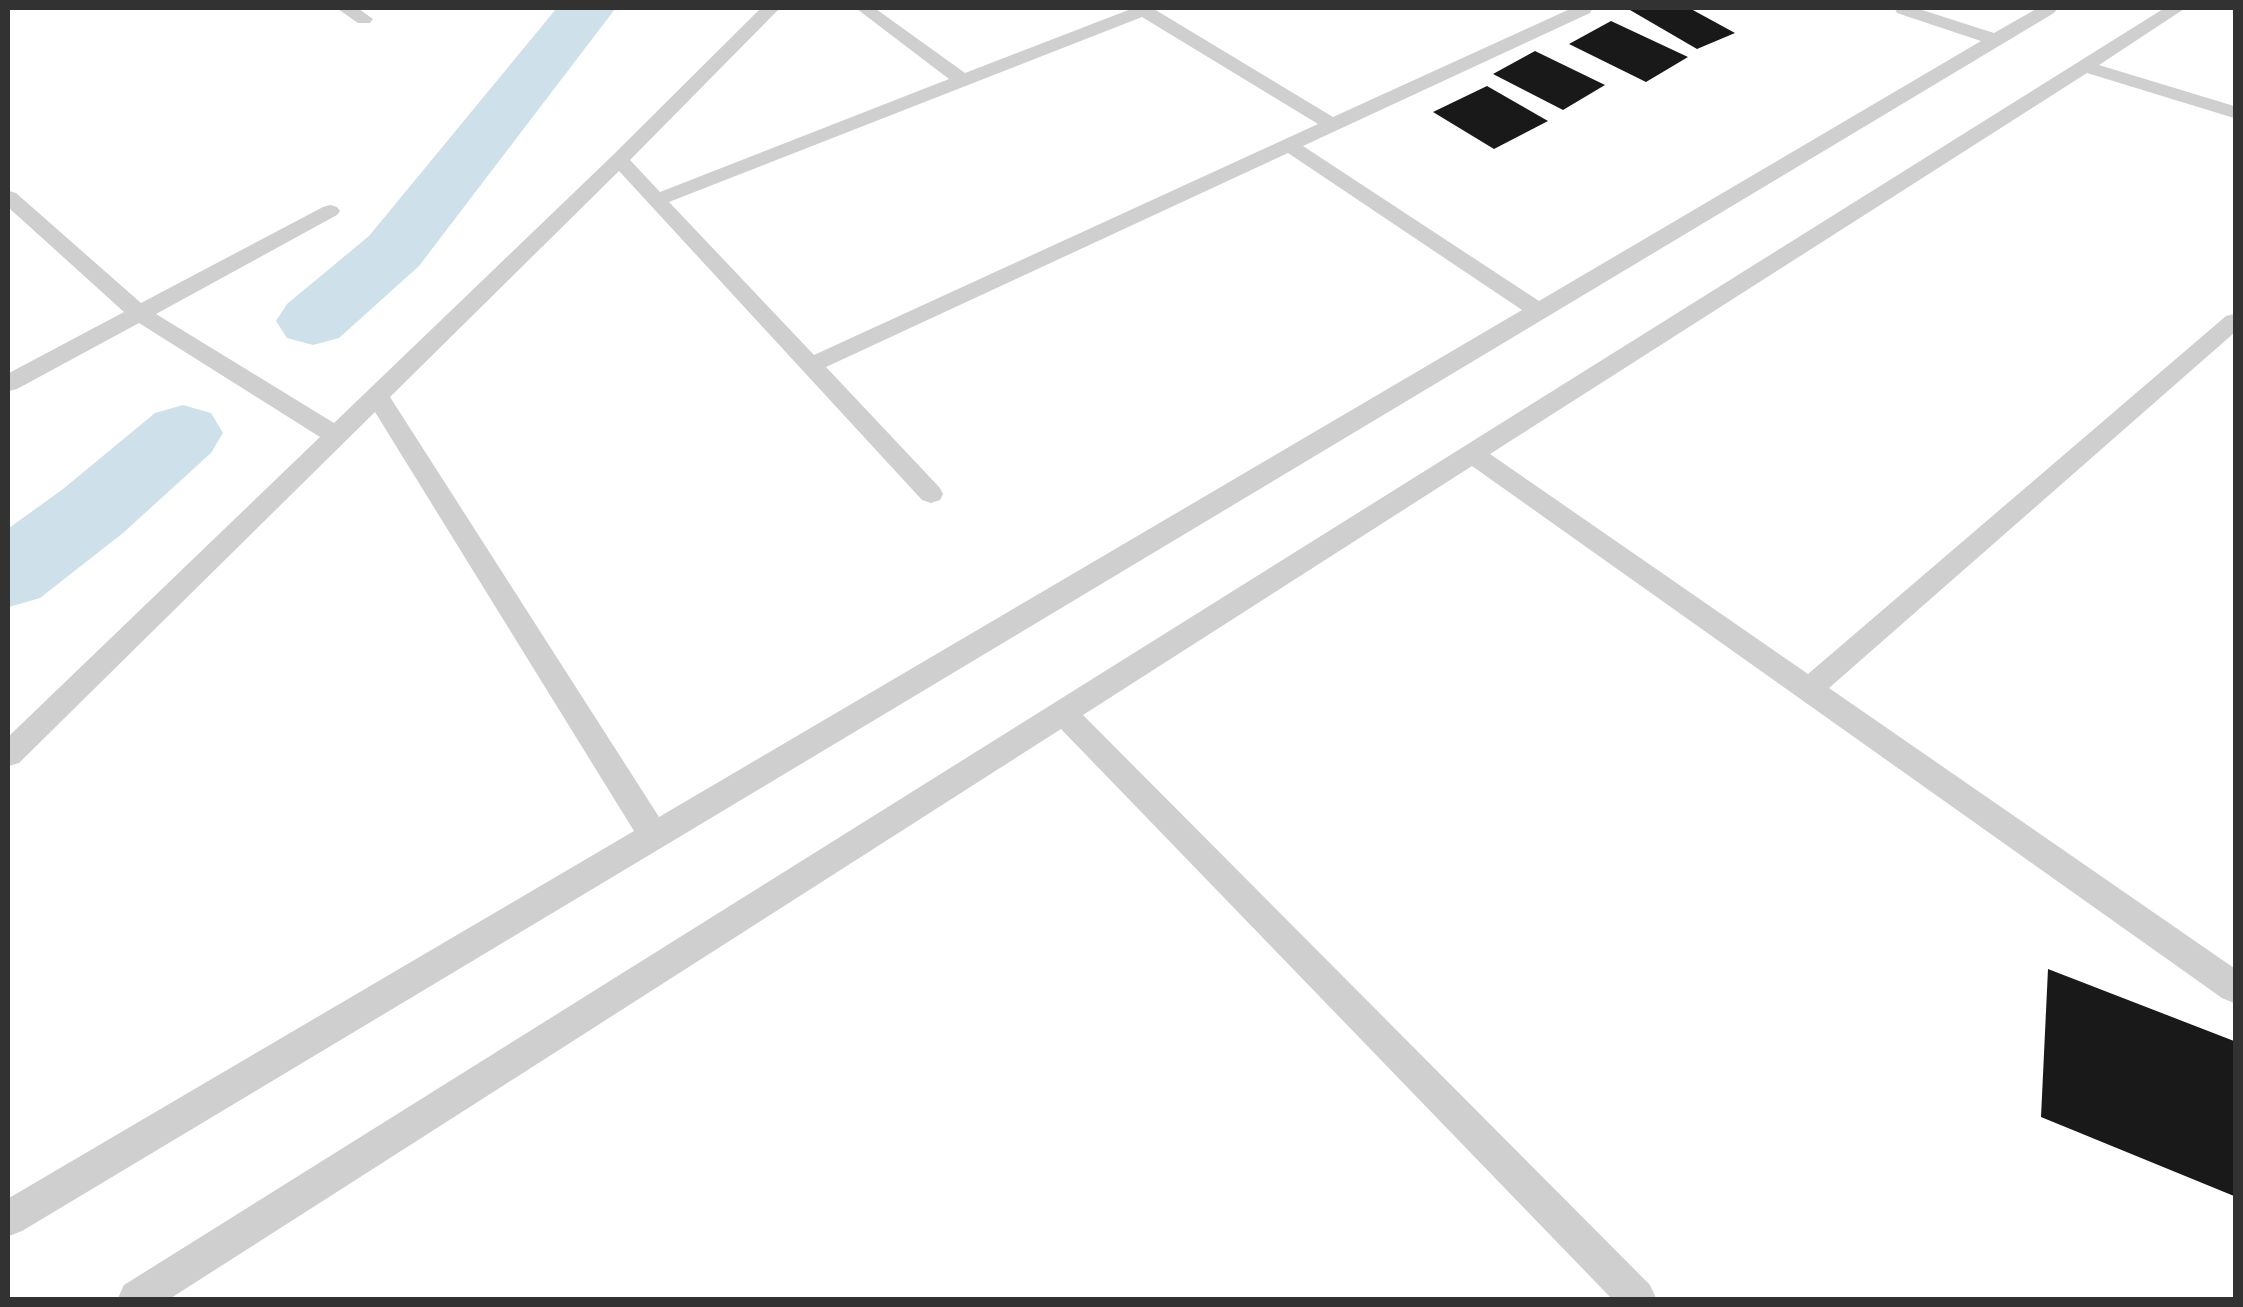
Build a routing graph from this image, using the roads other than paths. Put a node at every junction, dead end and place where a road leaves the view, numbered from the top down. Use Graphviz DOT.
graph roads {
  1 [pos="347,9"];
  2 [pos="770,9"];
  3 [pos="865,9"];
  4 [pos="1144,9"];
  5 [pos="1584,9"];
  6 [pos="1903,9"];
  7 [pos="2048,9"];
  8 [pos="2175,9"];
  9 [pos="364,19"];
  10 [pos="1996,40"];
  11 [pos="2084,66"];
  12 [pos="962,80"];
  13 [pos="2234,112"];
  14 [pos="1332,125"];
  15 [pos="1289,145"];
  16 [pos="619,160"];
  17 [pos="9,197"];
  18 [pos="656,200"];
  19 [pos="330,211"];
  20 [pos="1539,311"];
  21 [pos="140,313"];
  22 [pos="2234,321"];
  23 [pos="811,365"];
  24 [pos="9,383"];
  25 [pos="376,396"];
  26 [pos="336,436"];
  27 [pos="1472,454"];
  28 [pos="932,494"];
  29 [pos="1809,689"];
  30 [pos="1063,713"];
  31 [pos="9,754"];
  32 [pos="654,836"];
  33 [pos="2234,986"];
  34 [pos="9,1218"];
  35 [pos="137,1298"];
  36 [pos="1637,1298"];
  1 -- 9 [label="street"];
  2 -- 16 [label="street"];
  3 -- 12 [label="street"];
  4 -- 12 [label="street"];
  4 -- 14 [label="street"];
  5 -- 14 [label="street"];
  6 -- 10 [label="street"];
  7 -- 10 [label="street"];
  8 -- 11 [label="street"];
  10 -- 20 [label="street"];
  11 -- 13 [label="street"];
  11 -- 27 [label="street"];
  12 -- 18 [label="street"];
  14 -- 15 [label="street"];
  15 -- 20 [label="street"];
  15 -- 23 [label="street"];
  16 -- 18 [label="street"];
  16 -- 25 [label="street"];
  17 -- 21 [label="street"];
  18 -- 23 [label="street"];
  19 -- 21 [label="street"];
  20 -- 32 [label="street"];
  21 -- 24 [label="street"];
  21 -- 26 [label="street"];
  22 -- 29 [label="street"];
  23 -- 28 [label="street"];
  25 -- 26 [label="street"];
  25 -- 32 [label="street"];
  26 -- 31 [label="street"];
  27 -- 29 [label="street"];
  27 -- 30 [label="street"];
  29 -- 33 [label="street"];
  30 -- 35 [label="street"];
  30 -- 36 [label="street"];
  32 -- 34 [label="street"];
}
